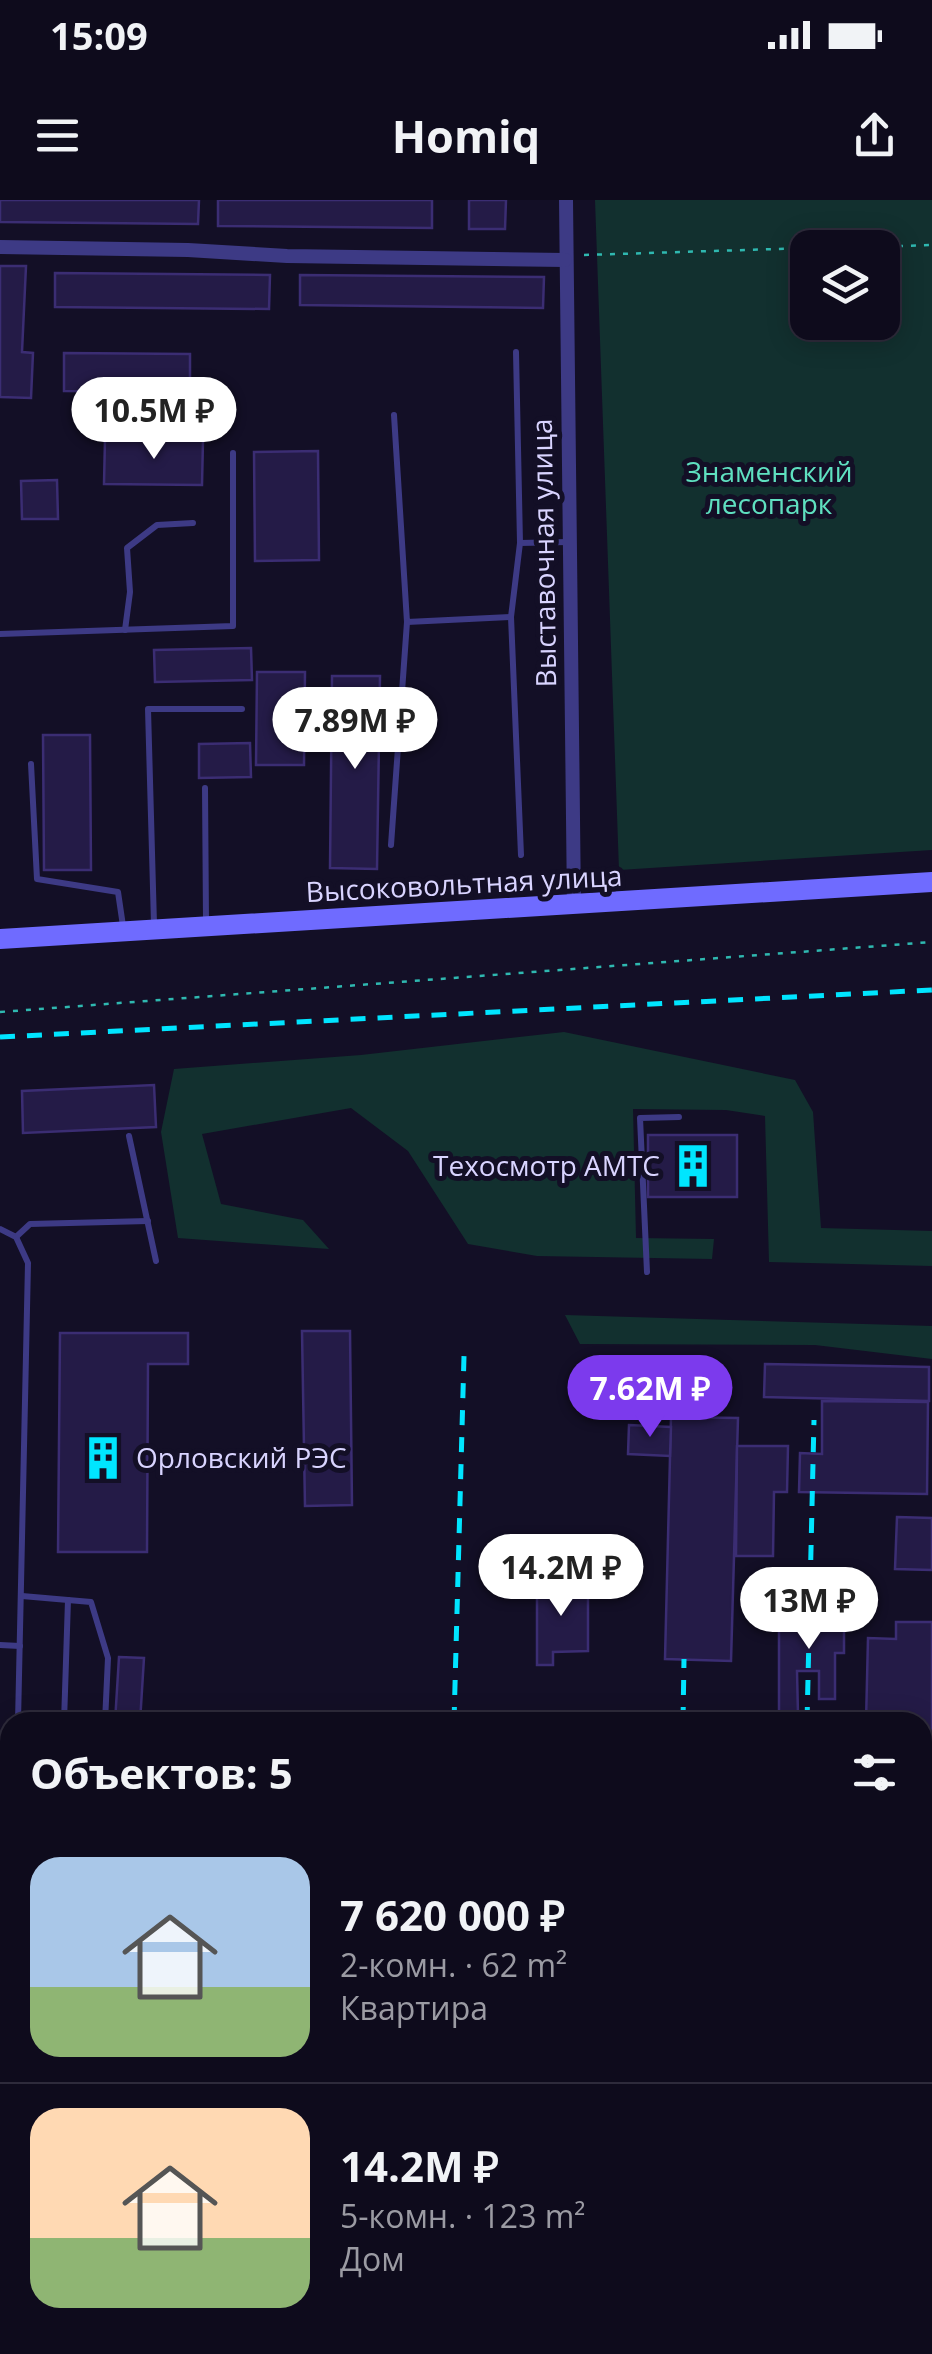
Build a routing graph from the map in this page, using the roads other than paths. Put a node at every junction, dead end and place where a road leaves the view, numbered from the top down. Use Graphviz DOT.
graph roads {
  1 [pos="566,200"];
  2 [pos="0,247"];
  3 [pos="565,260"];
  4 [pos="516,352"];
  5 [pos="394,415"];
  6 [pos="233,453"];
  7 [pos="194,523"];
  8 [pos="569,542"];
  9 [pos="520,543"];
  10 [pos="511,617"];
  11 [pos="406,622"];
  12 [pos="126,630"];
  13 [pos="0,634"];
  14 [pos="242,709"];
  15 [pos="31,764"];
  16 [pos="206,788"];
  17 [pos="391,845"];
  18 [pos="520,854"];
  19 [pos="932,882"];
  20 [pos="574,906"];
  21 [pos="207,927"];
  22 [pos="154,930"];
  23 [pos="124,932"];
  24 [pos="0,939"];
  25 [pos="680,1118"];
  26 [pos="128,1136"];
  27 [pos="148,1220"];
  28 [pos="0,1230"];
  29 [pos="16,1237"];
  30 [pos="156,1261"];
  31 [pos="647,1272"];
  32 [pos="22,1596"];
  33 [pos="68,1600"];
  34 [pos="0,1645"];
  35 [pos="20,1646"];
  36 [pos="18,1712"];
  37 [pos="64,1712"];
  38 [pos="105,1712"];
  1 -- 3 [label="street, Выставочная улица"];
  2 -- 3 [label="street"];
  3 -- 8 [label="street, Выставочная улица"];
  4 -- 9 [label="lane"];
  5 -- 11 [label="lane"];
  6 -- 12 [label="lane"];
  7 -- 12 [label="lane"];
  8 -- 9 [label="lane"];
  8 -- 20 [label="street, Выставочная улица"];
  9 -- 10 [label="lane"];
  10 -- 11 [label="lane"];
  10 -- 18 [label="lane"];
  11 -- 17 [label="lane"];
  12 -- 13 [label="lane"];
  14 -- 22 [label="lane"];
  15 -- 23 [label="lane"];
  16 -- 21 [label="lane"];
  19 -- 20 [label="main road, Высоковольтная улица"];
  20 -- 21 [label="main road, Высоковольтная улица"];
  21 -- 22 [label="main road, Высоковольтная улица"];
  22 -- 23 [label="main road, Высоковольтная улица"];
  23 -- 24 [label="main road, Высоковольтная улица"];
  25 -- 31 [label="lane"];
  26 -- 27 [label="lane"];
  27 -- 29 [label="lane"];
  27 -- 30 [label="lane"];
  28 -- 29 [label="lane"];
  29 -- 32 [label="lane"];
  32 -- 33 [label="lane"];
  32 -- 35 [label="lane"];
  33 -- 37 [label="lane"];
  33 -- 38 [label="lane"];
  34 -- 35 [label="lane"];
  35 -- 36 [label="lane"];
}
